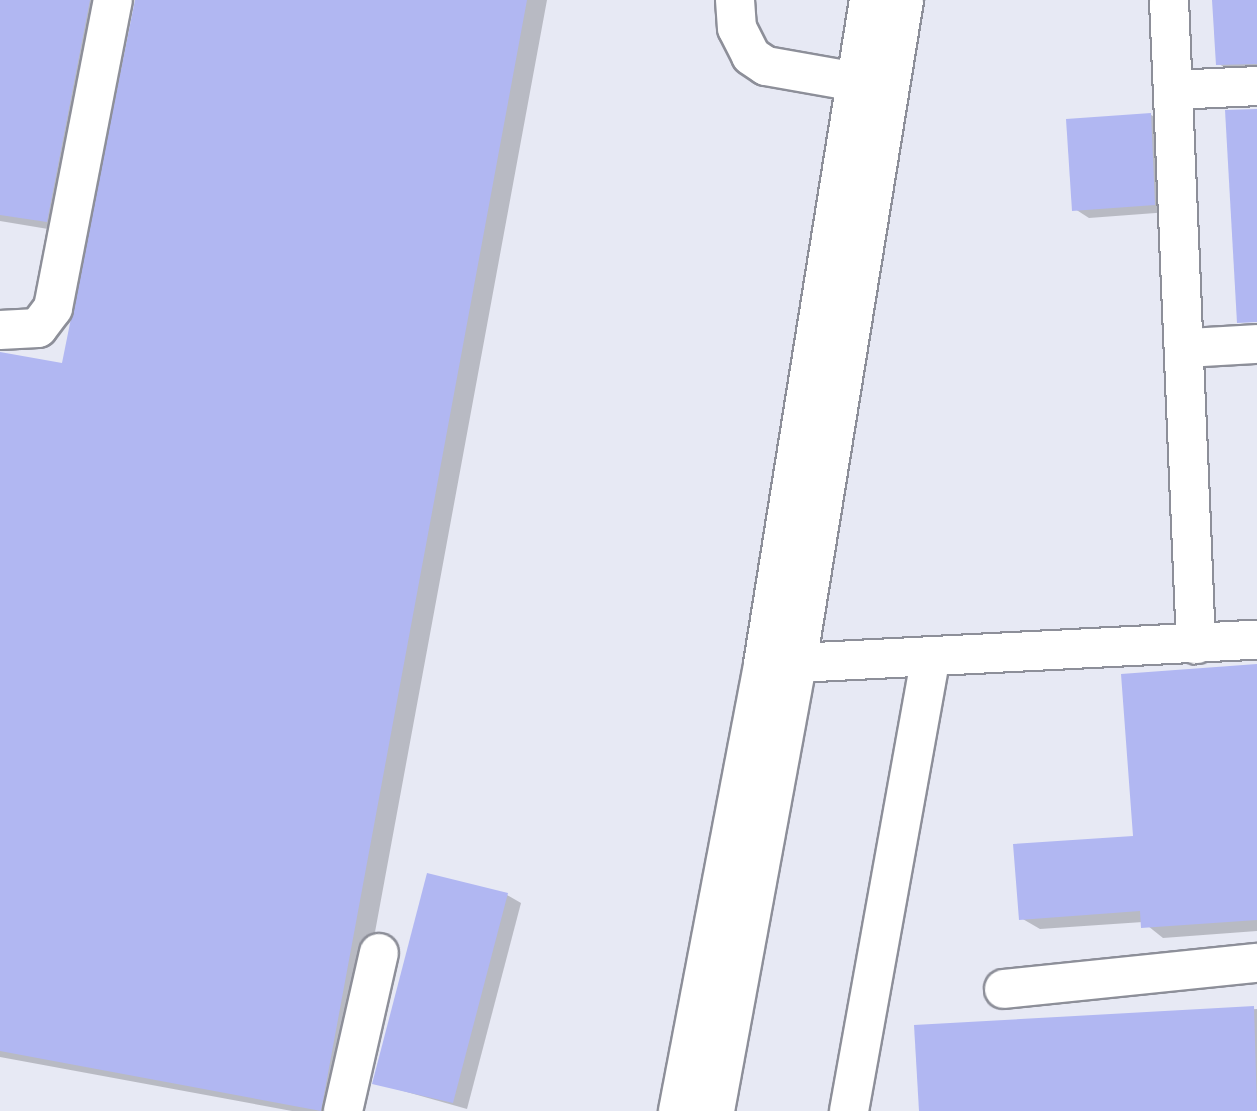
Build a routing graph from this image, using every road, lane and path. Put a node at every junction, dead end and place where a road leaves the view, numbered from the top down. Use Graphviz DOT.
graph roads {
  1 [pos="113,0"];
  2 [pos="735,0"];
  3 [pos="869,0"];
  4 [pos="904,0"];
  5 [pos="1169,0"];
  6 [pos="857,82"];
  7 [pos="1257,86"];
  8 [pos="1173,90"];
  9 [pos="0,330"];
  10 [pos="1257,344"];
  11 [pos="1187,348"];
  12 [pos="1257,640"];
  13 [pos="1196,644"];
  14 [pos="930,660"];
  15 [pos="780,664"];
  16 [pos="379,954"];
  17 [pos="1257,964"];
  18 [pos="1004,990"];
  19 [pos="343,1111"];
  20 [pos="678,1111"];
  21 [pos="714,1111"];
  22 [pos="849,1111"];
  1 -- 9 [label="street"];
  2 -- 6 [label="street"];
  3 -- 6 [label="street"];
  4 -- 15 [label="street"];
  5 -- 8 [label="street"];
  6 -- 15 [label="street"];
  7 -- 8 [label="street"];
  8 -- 11 [label="street"];
  10 -- 11 [label="street"];
  11 -- 13 [label="street"];
  12 -- 13 [label="street"];
  13 -- 14 [label="street"];
  14 -- 15 [label="street"];
  14 -- 22 [label="street"];
  15 -- 20 [label="street"];
  15 -- 21 [label="street"];
  16 -- 19 [label="street"];
  17 -- 18 [label="street"];
}
